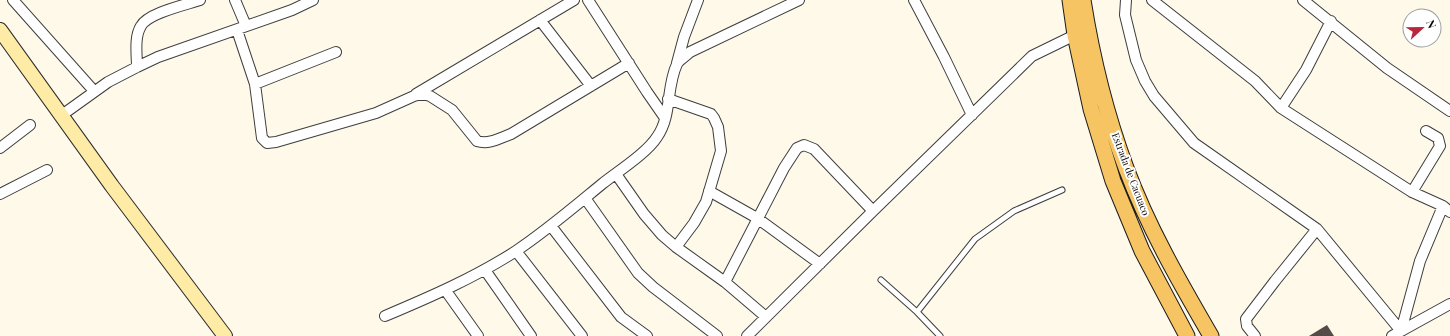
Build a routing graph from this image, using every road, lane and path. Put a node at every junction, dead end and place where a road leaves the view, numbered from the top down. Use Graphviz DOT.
graph roads {
  1 [pos="13,0"];
  2 [pos="200,0"];
  3 [pos="235,0"];
  4 [pos="313,0"];
  5 [pos="574,0"];
  6 [pos="588,0"];
  7 [pos="698,0"];
  8 [pos="799,0"];
  9 [pos="914,0"];
  10 [pos="1070,0"];
  11 [pos="1083,0"];
  12 [pos="1126,0"];
  13 [pos="1152,0"];
  14 [pos="1304,0"];
  15 [pos="540,20"];
  16 [pos="1331,21"];
  17 [pos="242,28"];
  18 [pos="0,30"];
  19 [pos="1075,35"];
  20 [pos="336,52"];
  21 [pos="629,63"];
  22 [pos="677,63"];
  23 [pos="137,67"];
  24 [pos="255,84"];
  25 [pos="591,86"];
  26 [pos="94,91"];
  27 [pos="414,96"];
  28 [pos="668,100"];
  29 [pos="1281,108"];
  30 [pos="1450,111"];
  31 [pos="62,115"];
  32 [pos="972,115"];
  33 [pos="665,118"];
  34 [pos="30,125"];
  35 [pos="1426,131"];
  36 [pos="0,148"];
  37 [pos="47,170"];
  38 [pos="616,174"];
  39 [pos="1062,190"];
  40 [pos="709,191"];
  41 [pos="1412,192"];
  42 [pos="0,194"];
  43 [pos="585,198"];
  44 [pos="1446,209"];
  45 [pos="873,211"];
  46 [pos="757,218"];
  47 [pos="550,226"];
  48 [pos="1317,229"];
  49 [pos="676,247"];
  50 [pos="516,251"];
  51 [pos="820,264"];
  52 [pos="485,270"];
  53 [pos="881,280"];
  54 [pos="725,282"];
  55 [pos="446,291"];
  56 [pos="1450,304"];
  57 [pos="917,312"];
  58 [pos="385,316"];
  59 [pos="766,317"];
  60 [pos="1396,333"];
  61 [pos="224,336"];
  62 [pos="478,336"];
  63 [pos="531,336"];
  64 [pos="582,336"];
  65 [pos="647,336"];
  66 [pos="717,336"];
  67 [pos="747,336"];
  68 [pos="940,336"];
  69 [pos="1187,336"];
  70 [pos="1211,336"];
  71 [pos="1255,336"];
  1 -- 26 [label="street"];
  2 -- 23 [label="street"];
  3 -- 17 [label="street"];
  4 -- 17 [label="street"];
  5 -- 15 [label="street"];
  6 -- 21 [label="street"];
  7 -- 22 [label="street"];
  8 -- 22 [label="street"];
  9 -- 32 [label="street"];
  10 -- 19 [label="main road, Estrada de Cacuaco"];
  11 -- 70 [label="main road, Estrada de Cacuaco"];
  12 -- 48 [label="street"];
  13 -- 29 [label="street"];
  14 -- 16 [label="street"];
  15 -- 25 [label="street"];
  15 -- 27 [label="street"];
  16 -- 29 [label="street"];
  16 -- 30 [label="street"];
  17 -- 23 [label="street"];
  17 -- 24 [label="street"];
  18 -- 31 [label="street"];
  19 -- 32 [label="street"];
  19 -- 69 [label="main road, Estrada de Cacuaco"];
  20 -- 24 [label="street"];
  21 -- 25 [label="street"];
  21 -- 33 [label="street"];
  22 -- 28 [label="street"];
  23 -- 26 [label="street"];
  24 -- 27 [label="street"];
  25 -- 27 [label="street"];
  26 -- 31 [label="street"];
  28 -- 33 [label="street"];
  28 -- 40 [label="street"];
  29 -- 41 [label="street"];
  31 -- 61 [label="street"];
  32 -- 45 [label="street"];
  33 -- 38 [label="street"];
  34 -- 36 [label="street"];
  35 -- 41 [label="street"];
  37 -- 42 [label="street"];
  38 -- 43 [label="street"];
  38 -- 49 [label="street"];
  39 -- 57 [label="lane"];
  40 -- 46 [label="street"];
  40 -- 49 [label="street"];
  41 -- 44 [label="street"];
  43 -- 47 [label="street"];
  43 -- 66 [label="street"];
  44 -- 60 [label="street"];
  45 -- 46 [label="street"];
  45 -- 51 [label="street"];
  46 -- 51 [label="street"];
  46 -- 54 [label="street"];
  47 -- 50 [label="street"];
  47 -- 65 [label="street"];
  48 -- 60 [label="street"];
  48 -- 71 [label="street"];
  49 -- 54 [label="street"];
  50 -- 52 [label="street"];
  50 -- 64 [label="street"];
  51 -- 59 [label="street"];
  52 -- 55 [label="street"];
  52 -- 63 [label="street"];
  53 -- 57 [label="lane"];
  54 -- 59 [label="street"];
  55 -- 58 [label="street"];
  55 -- 62 [label="street"];
  56 -- 60 [label="street"];
  57 -- 68 [label="lane"];
  59 -- 67 [label="street"];
}
